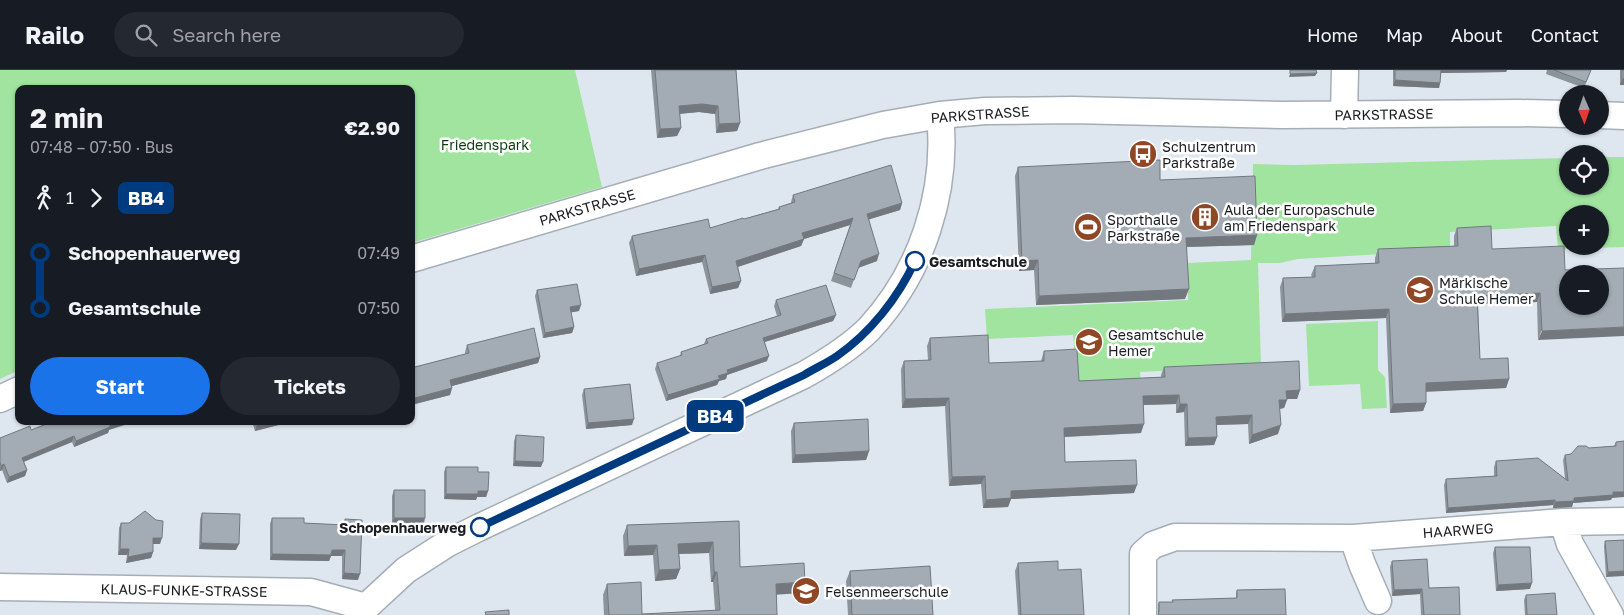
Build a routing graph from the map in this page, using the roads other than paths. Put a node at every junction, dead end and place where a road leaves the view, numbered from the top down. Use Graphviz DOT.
graph roads {
  1 [pos="1345,70"];
  2 [pos="1559,114"];
  3 [pos="940,115"];
  4 [pos="1344,115"];
  5 [pos="1609,115"];
  6 [pos="1624,116"];
  7 [pos="415,258"];
  8 [pos="15,392"];
  9 [pos="0,399"];
  10 [pos="1624,521"];
  11 [pos="1563,522"];
  12 [pos="1353,538"];
  13 [pos="0,587"];
  14 [pos="1378,601"];
  15 [pos="364,611"];
  16 [pos="1143,615"];
  17 [pos="1610,615"];
  1 -- 4 [label="street"];
  2 -- 4 [label="street, PARKSTRASSE"];
  3 -- 4 [label="street, PARKSTRASSE"];
  3 -- 7 [label="street, PARKSTRASSE"];
  3 -- 15 [label="street"];
  5 -- 6 [label="street"];
  8 -- 9 [label="street"];
  10 -- 11 [label="street, HAARWEG"];
  11 -- 12 [label="street, HAARWEG"];
  11 -- 17 [label="street"];
  12 -- 14 [label="street"];
  12 -- 16 [label="street, HAARWEG"];
  13 -- 15 [label="street, KLAUS-FUNKE-STRASSE"];
}
